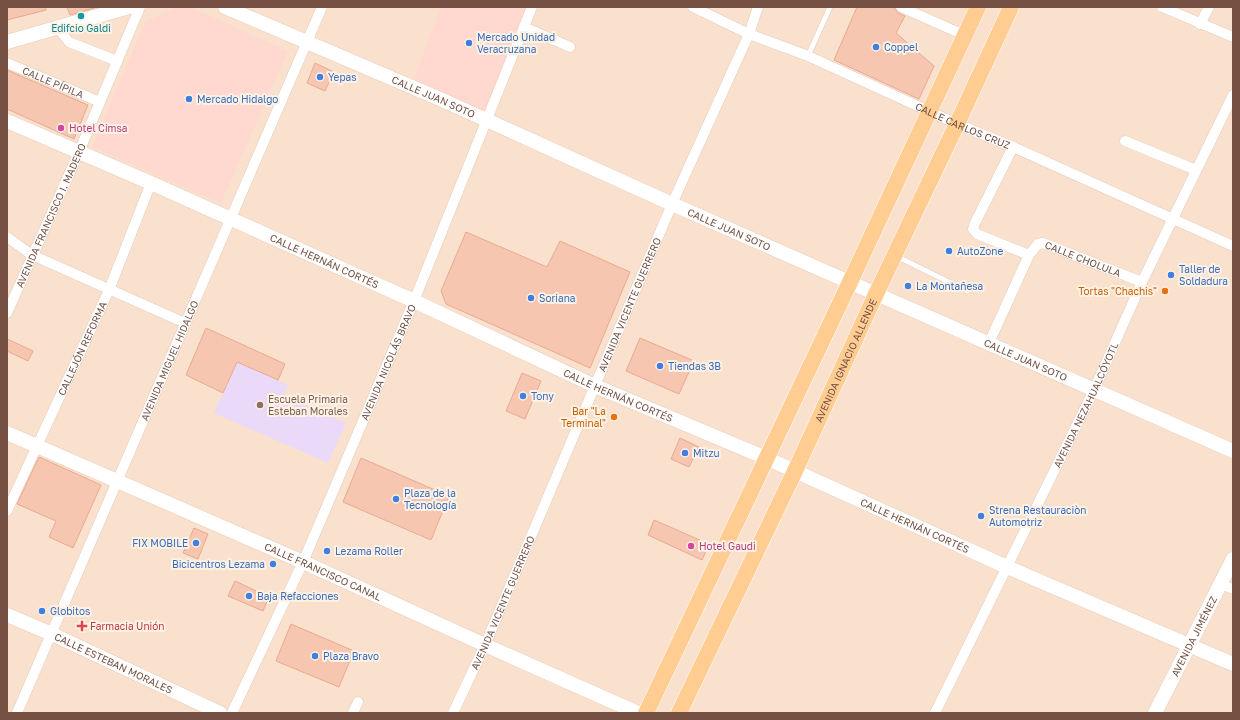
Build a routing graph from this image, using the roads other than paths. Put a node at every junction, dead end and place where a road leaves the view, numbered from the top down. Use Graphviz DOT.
graph roads {
  1 [pos="130,7"];
  2 [pos="140,7"];
  3 [pos="225,7"];
  4 [pos="322,7"];
  5 [pos="532,7"];
  6 [pos="693,7"];
  7 [pos="758,7"];
  8 [pos="830,7"];
  9 [pos="901,7"];
  10 [pos="978,7"];
  11 [pos="1011,7"];
  12 [pos="1162,7"];
  13 [pos="1209,7"];
  14 [pos="1200,24"];
  15 [pos="524,27"];
  16 [pos="58,28"];
  17 [pos="749,34"];
  18 [pos="964,35"];
  19 [pos="1233,37"];
  20 [pos="307,41"];
  21 [pos="7,42"];
  22 [pos="570,46"];
  23 [pos="808,56"];
  24 [pos="117,61"];
  25 [pos="7,63"];
  26 [pos="1233,95"];
  27 [pos="100,102"];
  28 [pos="929,112"];
  29 [pos="487,120"];
  30 [pos="7,121"];
  31 [pos="957,124"];
  32 [pos="1125,142"];
  33 [pos="1013,147"];
  34 [pos="79,152"];
  35 [pos="1196,170"];
  36 [pos="151,183"];
  37 [pos="672,204"];
  38 [pos="1172,218"];
  39 [pos="231,219"];
  40 [pos="7,237"];
  41 [pos="1233,246"];
  42 [pos="32,255"];
  43 [pos="894,255"];
  44 [pos="1029,255"];
  45 [pos="850,282"];
  46 [pos="1142,282"];
  47 [pos="110,290"];
  48 [pos="967,291"];
  49 [pos="876,294"];
  50 [pos="414,300"];
  51 [pos="7,313"];
  52 [pos="185,323"];
  53 [pos="989,343"];
  54 [pos="595,386"];
  55 [pos="1094,390"];
  56 [pos="7,433"];
  57 [pos="37,446"];
  58 [pos="1233,451"];
  59 [pos="766,458"];
  60 [pos="794,471"];
  61 [pos="117,482"];
  62 [pos="7,511"];
  63 [pos="1233,559"];
  64 [pos="303,562"];
  65 [pos="1007,567"];
  66 [pos="1227,586"];
  67 [pos="7,615"];
  68 [pos="52,634"];
  69 [pos="485,645"];
  70 [pos="1190,646"];
  71 [pos="1233,664"];
  72 [pos="358,702"];
  73 [pos="17,713"];
  74 [pos="220,713"];
  75 [pos="232,713"];
  76 [pos="353,713"];
  77 [pos="453,713"];
  78 [pos="638,713"];
  79 [pos="646,713"];
  80 [pos="679,713"];
  81 [pos="935,713"];
  82 [pos="1155,713"];
  1 -- 16 [label="main road"];
  2 -- 24 [label="street, AVENIDA FRANCISCO I. MADERO"];
  3 -- 20 [label="main road, CALLE JUAN SOTO"];
  4 -- 20 [label="street, AVENIDA MIGUEL HIDALGO"];
  5 -- 15 [label="street, AVENIDA NICOLÁS BRAVO"];
  6 -- 17 [label="street, CALLE CARLOS CRUZ"];
  7 -- 17 [label="street, AVENIDA VICENTE GUERRERO"];
  8 -- 23 [label="lane"];
  9 -- 18 [label="street"];
  10 -- 18 [label="main road"];
  11 -- 31 [label="main road, AVENIDA IGNACIO ALLENDE"];
  12 -- 14 [label="street"];
  13 -- 14 [label="street"];
  14 -- 19 [label="street"];
  15 -- 22 [label="street"];
  15 -- 29 [label="street, AVENIDA NICOLÁS BRAVO"];
  16 -- 21 [label="main road"];
  16 -- 24 [label="street"];
  17 -- 23 [label="street, CALLE CARLOS CRUZ"];
  17 -- 37 [label="street, AVENIDA VICENTE GUERRERO"];
  18 -- 28 [label="main road"];
  20 -- 29 [label="main road, CALLE JUAN SOTO"];
  20 -- 39 [label="street, AVENIDA MIGUEL HIDALGO"];
  23 -- 28 [label="street, CALLE CARLOS CRUZ"];
  24 -- 27 [label="street, AVENIDA FRANCISCO I. MADERO"];
  25 -- 27 [label="street, CALLE PÍPILA"];
  26 -- 35 [label="street, AVENIDA NEZAHUALCÓYOTL"];
  27 -- 34 [label="street, AVENIDA FRANCISCO I. MADERO"];
  28 -- 31 [label="street, CALLE CARLOS CRUZ"];
  28 -- 45 [label="main road"];
  29 -- 37 [label="main road, CALLE JUAN SOTO"];
  29 -- 50 [label="street, AVENIDA NICOLÁS BRAVO"];
  30 -- 34 [label="main road, CALLE HERNÁN CORTÉS"];
  31 -- 33 [label="street, CALLE CARLOS CRUZ"];
  31 -- 43 [label="main road, AVENIDA IGNACIO ALLENDE"];
  32 -- 35 [label="street"];
  33 -- 38 [label="street, CALLE CARLOS CRUZ"];
  33 -- 44 [label="street, CALLE CHOLULA"];
  34 -- 36 [label="main road, CALLE HERNÁN CORTÉS"];
  34 -- 42 [label="street, AVENIDA FRANCISCO I. MADERO"];
  35 -- 38 [label="street, AVENIDA NEZAHUALCÓYOTL"];
  36 -- 39 [label="main road, CALLE HERNÁN CORTÉS"];
  36 -- 47 [label="street, CALLEJÓN REFORMA"];
  37 -- 45 [label="main road, CALLE JUAN SOTO"];
  37 -- 54 [label="street, AVENIDA VICENTE GUERRERO"];
  38 -- 41 [label="street, CALLE CARLOS CRUZ"];
  38 -- 46 [label="street, AVENIDA NEZAHUALCÓYOTL"];
  39 -- 50 [label="main road, CALLE HERNÁN CORTÉS"];
  39 -- 52 [label="street, AVENIDA MIGUEL HIDALGO"];
  40 -- 42 [label="street"];
  42 -- 47 [label="street"];
  42 -- 51 [label="street, AVENIDA FRANCISCO I. MADERO"];
  43 -- 48 [label="lane"];
  43 -- 49 [label="main road, AVENIDA IGNACIO ALLENDE"];
  44 -- 46 [label="street, CALLE CHOLULA"];
  44 -- 53 [label="street, CALLE CHOLULA"];
  45 -- 49 [label="main road, CALLE JUAN SOTO"];
  45 -- 59 [label="main road"];
  46 -- 55 [label="street, AVENIDA NEZAHUALCÓYOTL"];
  47 -- 52 [label="street"];
  47 -- 57 [label="street, CALLEJÓN REFORMA"];
  49 -- 53 [label="main road, CALLE JUAN SOTO"];
  49 -- 60 [label="main road, AVENIDA IGNACIO ALLENDE"];
  50 -- 54 [label="main road, CALLE HERNÁN CORTÉS"];
  50 -- 64 [label="street, AVENIDA NICOLÁS BRAVO"];
  52 -- 61 [label="street, AVENIDA MIGUEL HIDALGO"];
  53 -- 55 [label="main road, CALLE JUAN SOTO"];
  54 -- 59 [label="main road, CALLE HERNÁN CORTÉS"];
  54 -- 69 [label="street, AVENIDA VICENTE GUERRERO"];
  55 -- 58 [label="main road, CALLE JUAN SOTO"];
  55 -- 65 [label="street, AVENIDA NEZAHUALCÓYOTL"];
  56 -- 57 [label="main road, CALLE FRANCISCO CANAL"];
  57 -- 61 [label="main road, CALLE FRANCISCO CANAL"];
  57 -- 62 [label="street, CALLEJÓN REFORMA"];
  59 -- 60 [label="main road, CALLE HERNÁN CORTÉS"];
  59 -- 79 [label="main road"];
  60 -- 65 [label="main road, CALLE HERNÁN CORTÉS"];
  60 -- 80 [label="main road, AVENIDA IGNACIO ALLENDE"];
  61 -- 64 [label="main road, CALLE FRANCISCO CANAL"];
  61 -- 68 [label="street, AVENIDA MIGUEL HIDALGO"];
  63 -- 66 [label="main road, AVENIDA JIMÉNEZ"];
  64 -- 69 [label="main road, CALLE FRANCISCO CANAL"];
  64 -- 75 [label="street, AVENIDA NICOLÁS BRAVO"];
  65 -- 70 [label="main road, CALLE HERNÁN CORTÉS"];
  65 -- 81 [label="street, AVENIDA NEZAHUALCÓYOTL"];
  66 -- 70 [label="main road, AVENIDA JIMÉNEZ"];
  67 -- 68 [label="main road, CALLE ESTEBAN MORALES"];
  68 -- 73 [label="street, AVENIDA MIGUEL HIDALGO"];
  68 -- 74 [label="main road, CALLE ESTEBAN MORALES"];
  69 -- 77 [label="street, AVENIDA VICENTE GUERRERO"];
  69 -- 78 [label="main road, CALLE FRANCISCO CANAL"];
  70 -- 71 [label="main road, CALLE HERNÁN CORTÉS"];
  70 -- 82 [label="main road, AVENIDA JIMÉNEZ"];
  72 -- 76 [label="street"];
}
